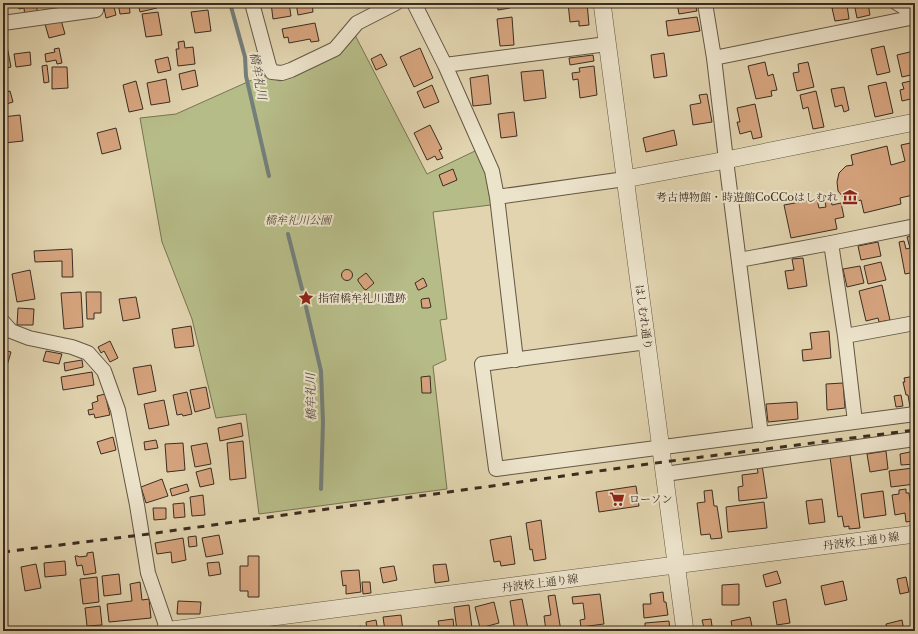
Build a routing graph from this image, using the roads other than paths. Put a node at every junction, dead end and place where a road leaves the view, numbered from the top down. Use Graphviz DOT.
graph roads {
  1 [pos="94,3"];
  2 [pos="252,3"];
  3 [pos="396,3"];
  4 [pos="414,3"];
  5 [pos="602,3"];
  6 [pos="705,3"];
  7 [pos="897,3"];
  8 [pos="915,14"];
  9 [pos="915,17"];
  10 [pos="3,23"];
  11 [pos="608,44"];
  12 [pos="714,58"];
  13 [pos="445,65"];
  14 [pos="915,122"];
  15 [pos="726,160"];
  16 [pos="625,179"];
  17 [pos="497,197"];
  18 [pos="915,226"];
  19 [pos="832,243"];
  20 [pos="739,260"];
  21 [pos="3,322"];
  22 [pos="915,323"];
  23 [pos="845,336"];
  24 [pos="647,342"];
  25 [pos="516,360"];
  26 [pos="915,414"];
  27 [pos="855,422"];
  28 [pos="761,435"];
  29 [pos="915,439"];
  30 [pos="661,448"];
  31 [pos="665,474"];
  32 [pos="915,534"];
  33 [pos="677,565"];
  34 [pos="192,629"];
  35 [pos="168,630"];
  36 [pos="164,631"];
  37 [pos="686,631"];
  1 -- 10 [label="street"];
  2 -- 3 [label="street"];
  4 -- 13 [label="street"];
  5 -- 11 [label="street, はしむれ通り"];
  6 -- 12 [label="street"];
  7 -- 8 [label="street"];
  9 -- 12 [label="street"];
  11 -- 13 [label="street"];
  11 -- 16 [label="street, はしむれ通り"];
  12 -- 15 [label="street"];
  13 -- 17 [label="street"];
  14 -- 15 [label="street"];
  15 -- 16 [label="street"];
  15 -- 20 [label="street"];
  16 -- 17 [label="street"];
  16 -- 24 [label="street, はしむれ通り"];
  17 -- 25 [label="street"];
  18 -- 19 [label="street"];
  19 -- 20 [label="street"];
  19 -- 23 [label="street"];
  20 -- 28 [label="street"];
  21 -- 35 [label="street"];
  22 -- 23 [label="street"];
  23 -- 27 [label="street"];
  24 -- 25 [label="street"];
  24 -- 30 [label="street, はしむれ通り"];
  25 -- 30 [label="street"];
  26 -- 27 [label="street"];
  27 -- 28 [label="street"];
  28 -- 30 [label="street"];
  29 -- 31 [label="street"];
  30 -- 31 [label="street, はしむれ通り"];
  31 -- 33 [label="street, はしむれ通り"];
  32 -- 33 [label="street, 丹波校上通り線"];
  33 -- 34 [label="street, 丹波校上通り線"];
  33 -- 37 [label="street, はしむれ通り"];
  34 -- 35 [label="street, 丹波校上通り線"];
  35 -- 36 [label="street, 丹波校上通り線"];
}
